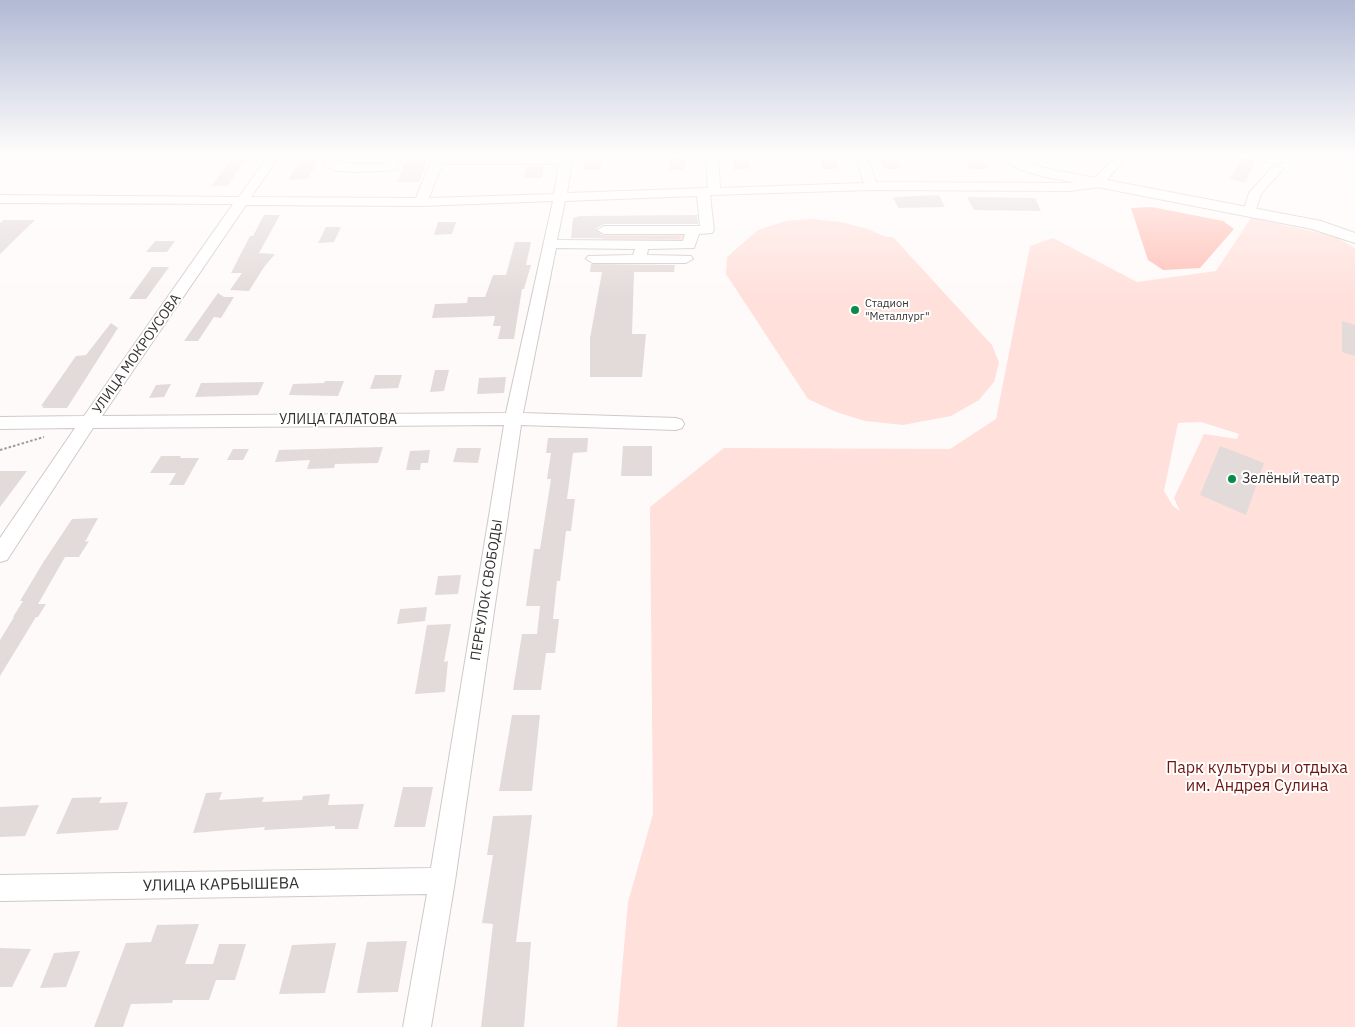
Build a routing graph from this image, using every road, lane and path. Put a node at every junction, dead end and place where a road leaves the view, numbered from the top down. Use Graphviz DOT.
graph roads {
  1 [pos="243,202"];
  2 [pos="417,202"];
  3 [pos="421,202"];
  4 [pos="559,202"];
  5 [pos="708,202"];
  6 [pos="1194,202"];
  7 [pos="1252,202"];
  8 [pos="1249,212"];
  9 [pos="1297,222"];
  10 [pos="1355,227"];
  11 [pos="604,230"];
  12 [pos="693,230"];
  13 [pos="1355,238"];
  14 [pos="550,244"];
  15 [pos="643,244"];
  16 [pos="593,259"];
  17 [pos="639,259"];
  18 [pos="686,259"];
  19 [pos="513,419"];
  20 [pos="0,423"];
  21 [pos="88,423"];
  22 [pos="676,424"];
  23 [pos="0,554"];
  24 [pos="442,881"];
  25 [pos="0,888"];
  26 [pos="417,1027"];
  1 -- 21 [label="street, УЛИЦА МОКРОУСОВА"];
  2 -- 3 [label="street"];
  4 -- 14 [label="street, ПЕРЕУЛОК СВОБОДЫ"];
  5 -- 12 [label="street"];
  6 -- 8 [label="main road"];
  7 -- 8 [label="street"];
  8 -- 9 [label="main road"];
  9 -- 10 [label="main road"];
  9 -- 13 [label="main road"];
  11 -- 12 [label="street"];
  12 -- 15 [label="street"];
  14 -- 15 [label="street"];
  14 -- 19 [label="street, ПЕРЕУЛОК СВОБОДЫ"];
  15 -- 17 [label="street"];
  16 -- 17 [label="street"];
  17 -- 18 [label="street"];
  19 -- 21 [label="street, УЛИЦА ГАЛАТОВА"];
  19 -- 22 [label="street, УЛИЦА ГАЛАТОВА"];
  19 -- 24 [label="street, ПЕРЕУЛОК СВОБОДЫ"];
  20 -- 21 [label="street, УЛИЦА ГАЛАТОВА"];
  21 -- 23 [label="street, УЛИЦА МОКРОУСОВА"];
  24 -- 25 [label="street, УЛИЦА КАРБЫШЕВА"];
  24 -- 26 [label="street, ПЕРЕУЛОК СВОБОДЫ"];
}
